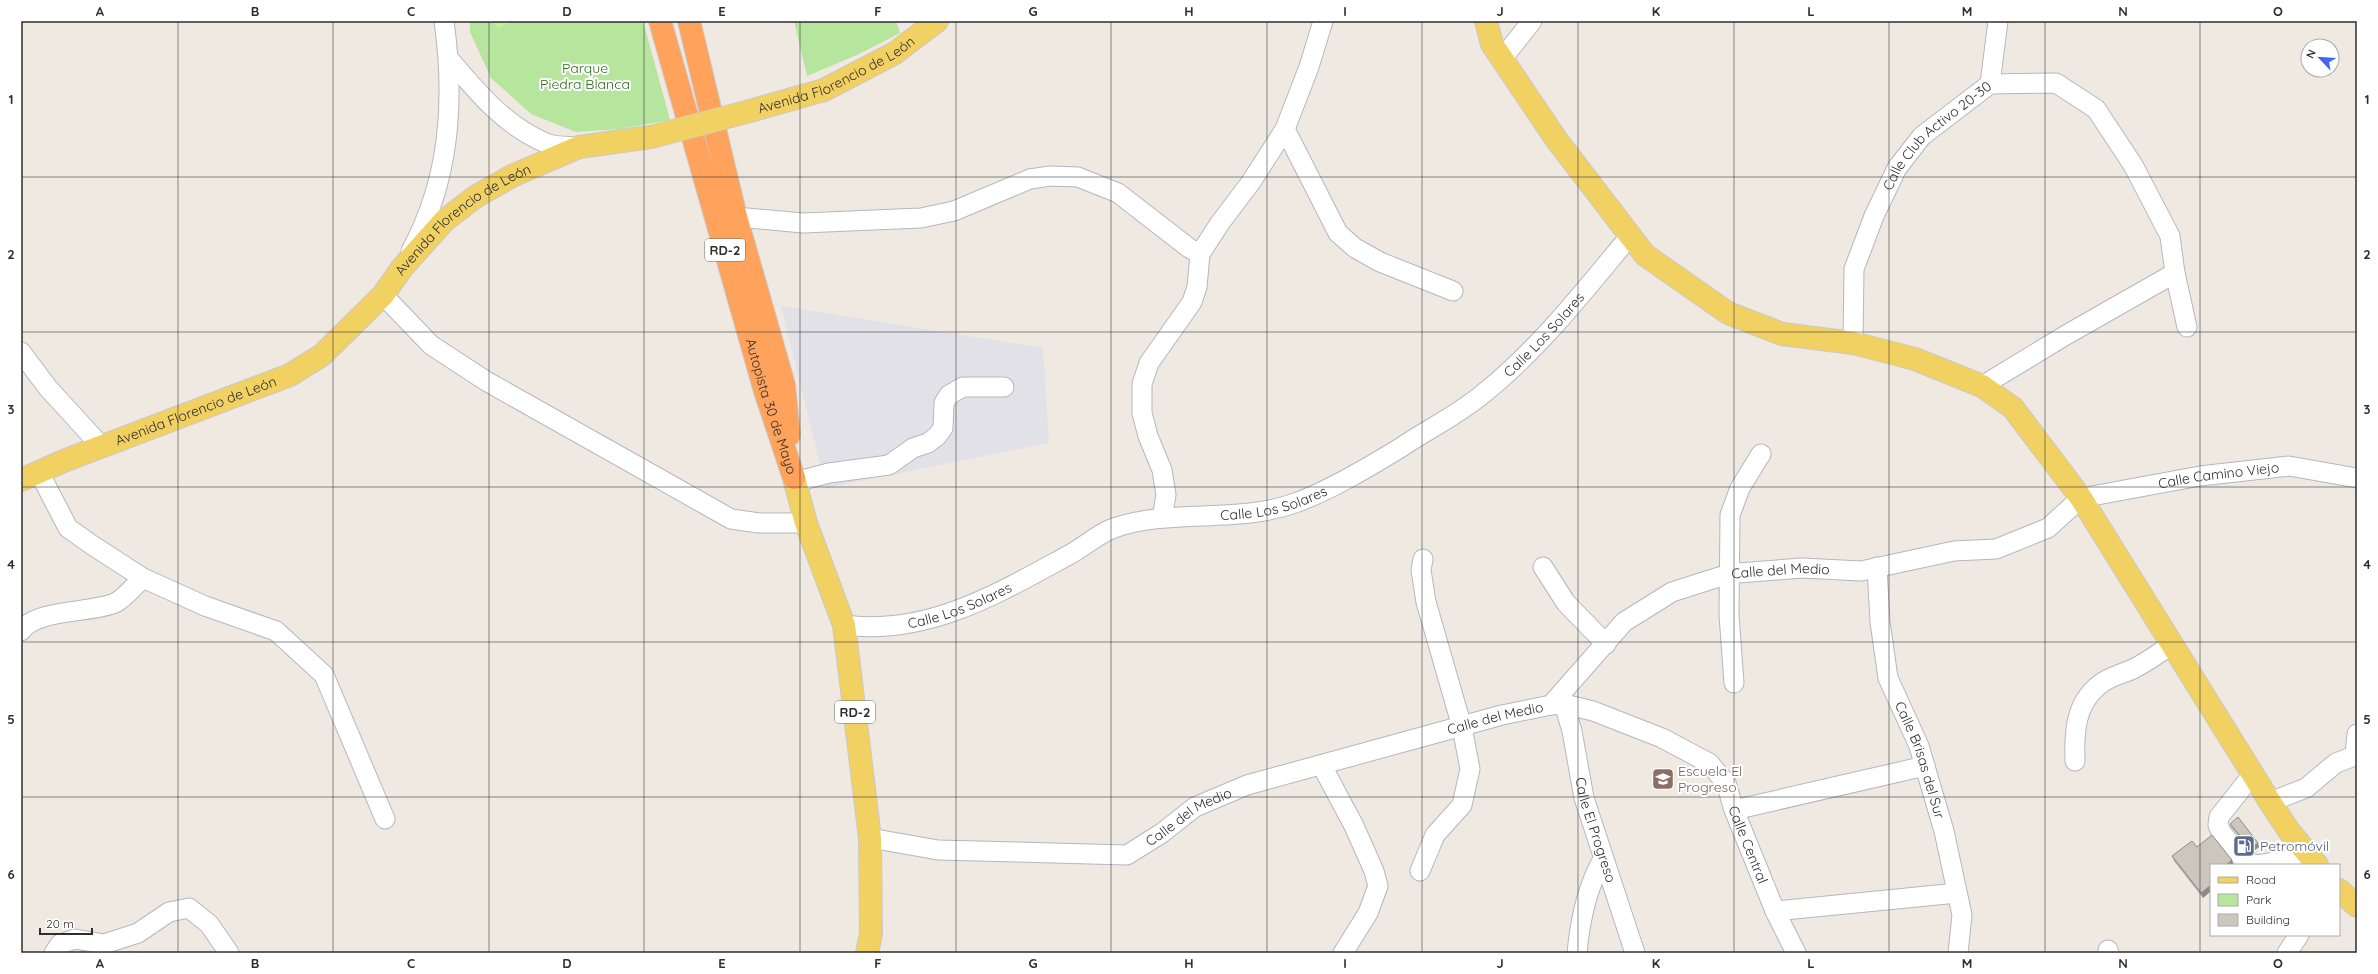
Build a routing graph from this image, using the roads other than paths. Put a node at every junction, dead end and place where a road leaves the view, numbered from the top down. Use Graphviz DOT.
graph roads {
  1 [pos="444,21"];
  2 [pos="660,21"];
  3 [pos="689,21"];
  4 [pos="938,21"];
  5 [pos="1323,21"];
  6 [pos="1486,21"];
  7 [pos="1532,21"];
  8 [pos="1998,21"];
  9 [pos="449,59"];
  10 [pos="1502,59"];
  11 [pos="1990,84"];
  12 [pos="1285,129"];
  13 [pos="580,147"];
  14 [pos="736,216"];
  15 [pos="1630,236"];
  16 [pos="1200,254"];
  17 [pos="402,268"];
  18 [pos="2175,273"];
  19 [pos="1453,291"];
  20 [pos="383,295"];
  21 [pos="2187,326"];
  22 [pos="1853,343"];
  23 [pos="21,352"];
  24 [pos="1982,386"];
  25 [pos="1004,387"];
  26 [pos="101,446"];
  27 [pos="1761,454"];
  28 [pos="30,476"];
  29 [pos="2357,478"];
  30 [pos="794,480"];
  31 [pos="2081,498"];
  32 [pos="1162,518"];
  33 [pos="806,523"];
  34 [pos="1423,559"];
  35 [pos="1543,567"];
  36 [pos="1877,568"];
  37 [pos="1729,574"];
  38 [pos="143,578"];
  39 [pos="844,625"];
  40 [pos="21,631"];
  41 [pos="1606,644"];
  42 [pos="2172,644"];
  43 [pos="1734,683"];
  44 [pos="1557,705"];
  45 [pos="1462,727"];
  46 [pos="2357,734"];
  47 [pos="2356,755"];
  48 [pos="2075,761"];
  49 [pos="1322,766"];
  50 [pos="1925,766"];
  51 [pos="2253,774"];
  52 [pos="2270,802"];
  53 [pos="1734,810"];
  54 [pos="385,819"];
  55 [pos="870,838"];
  56 [pos="1603,859"];
  57 [pos="2313,860"];
  58 [pos="2255,864"];
  59 [pos="2268,864"];
  60 [pos="1420,871"];
  61 [pos="2340,891"];
  62 [pos="1957,892"];
  63 [pos="2357,906"];
  64 [pos="1775,911"];
  65 [pos="2298,936"];
  66 [pos="54,953"];
  67 [pos="229,953"];
  68 [pos="867,953"];
  69 [pos="1343,953"];
  70 [pos="1577,953"];
  71 [pos="1635,953"];
  72 [pos="1796,953"];
  73 [pos="1958,953"];
  74 [pos="2287,953"];
  1 -- 9 [label="street"];
  2 -- 30 [label="highway, Autopista 30 de Mayo / RD-2"];
  3 -- 14 [label="highway, Autopista 30 de Mayo / RD-2"];
  4 -- 13 [label="main road, Avenida Florencio de León, bridge"];
  5 -- 12 [label="street"];
  6 -- 10 [label="main road"];
  7 -- 10 [label="street"];
  8 -- 11 [label="street"];
  9 -- 13 [label="street"];
  9 -- 17 [label="street"];
  10 -- 15 [label="main road"];
  11 -- 18 [label="street, Calle Club Activo 20-30"];
  11 -- 22 [label="street, Calle Club Activo 20-30"];
  12 -- 16 [label="street"];
  12 -- 19 [label="street"];
  13 -- 17 [label="main road, Avenida Florencio de León"];
  14 -- 16 [label="street"];
  14 -- 30 [label="highway, Autopista 30 de Mayo / RD-2"];
  15 -- 22 [label="main road"];
  15 -- 32 [label="street, Calle Los Solares"];
  16 -- 32 [label="street"];
  17 -- 20 [label="main road, Avenida Florencio de León"];
  18 -- 21 [label="street, Calle Club Activo 20-30"];
  18 -- 24 [label="street"];
  20 -- 26 [label="main road, Avenida Florencio de León"];
  20 -- 33 [label="street"];
  22 -- 24 [label="main road"];
  23 -- 26 [label="street"];
  24 -- 31 [label="main road"];
  25 -- 30 [label="street"];
  26 -- 28 [label="main road, Avenida Florencio de León"];
  27 -- 37 [label="street"];
  28 -- 38 [label="street"];
  29 -- 31 [label="street, Calle Camino Viejo"];
  30 -- 33 [label="main road, RD-2"];
  31 -- 36 [label="street, Calle del Medio"];
  31 -- 42 [label="main road"];
  32 -- 39 [label="street, Calle Los Solares"];
  33 -- 39 [label="main road, RD-2"];
  34 -- 45 [label="street"];
  35 -- 41 [label="street"];
  36 -- 37 [label="street, Calle del Medio"];
  36 -- 50 [label="street, Calle Brisas del Sur"];
  37 -- 41 [label="street, Calle del Medio"];
  37 -- 43 [label="street"];
  38 -- 40 [label="street"];
  38 -- 54 [label="street"];
  39 -- 55 [label="main road, RD-2"];
  41 -- 44 [label="street, Calle del Medio"];
  42 -- 48 [label="street"];
  42 -- 51 [label="main road"];
  44 -- 45 [label="street, Calle del Medio"];
  44 -- 53 [label="street, Calle Central"];
  44 -- 56 [label="street, Calle El Progreso"];
  45 -- 49 [label="street, Calle del Medio"];
  45 -- 60 [label="street"];
  46 -- 47 [label="street"];
  47 -- 52 [label="street"];
  49 -- 55 [label="street, Calle del Medio"];
  49 -- 69 [label="street"];
  50 -- 53 [label="street"];
  50 -- 62 [label="street, Calle Brisas del Sur"];
  51 -- 52 [label="main road"];
  51 -- 58 [label="street"];
  52 -- 57 [label="main road"];
  53 -- 64 [label="street, Calle Central"];
  55 -- 68 [label="main road, RD-2"];
  56 -- 70 [label="street"];
  56 -- 71 [label="street, Calle El Progreso"];
  57 -- 59 [label="street"];
  61 -- 63 [label="main road"];
  62 -- 64 [label="street"];
  62 -- 73 [label="street, Calle Brisas del Sur"];
  64 -- 72 [label="street, Calle Central"];
  65 -- 74 [label="street"];
  66 -- 67 [label="street"];
}
